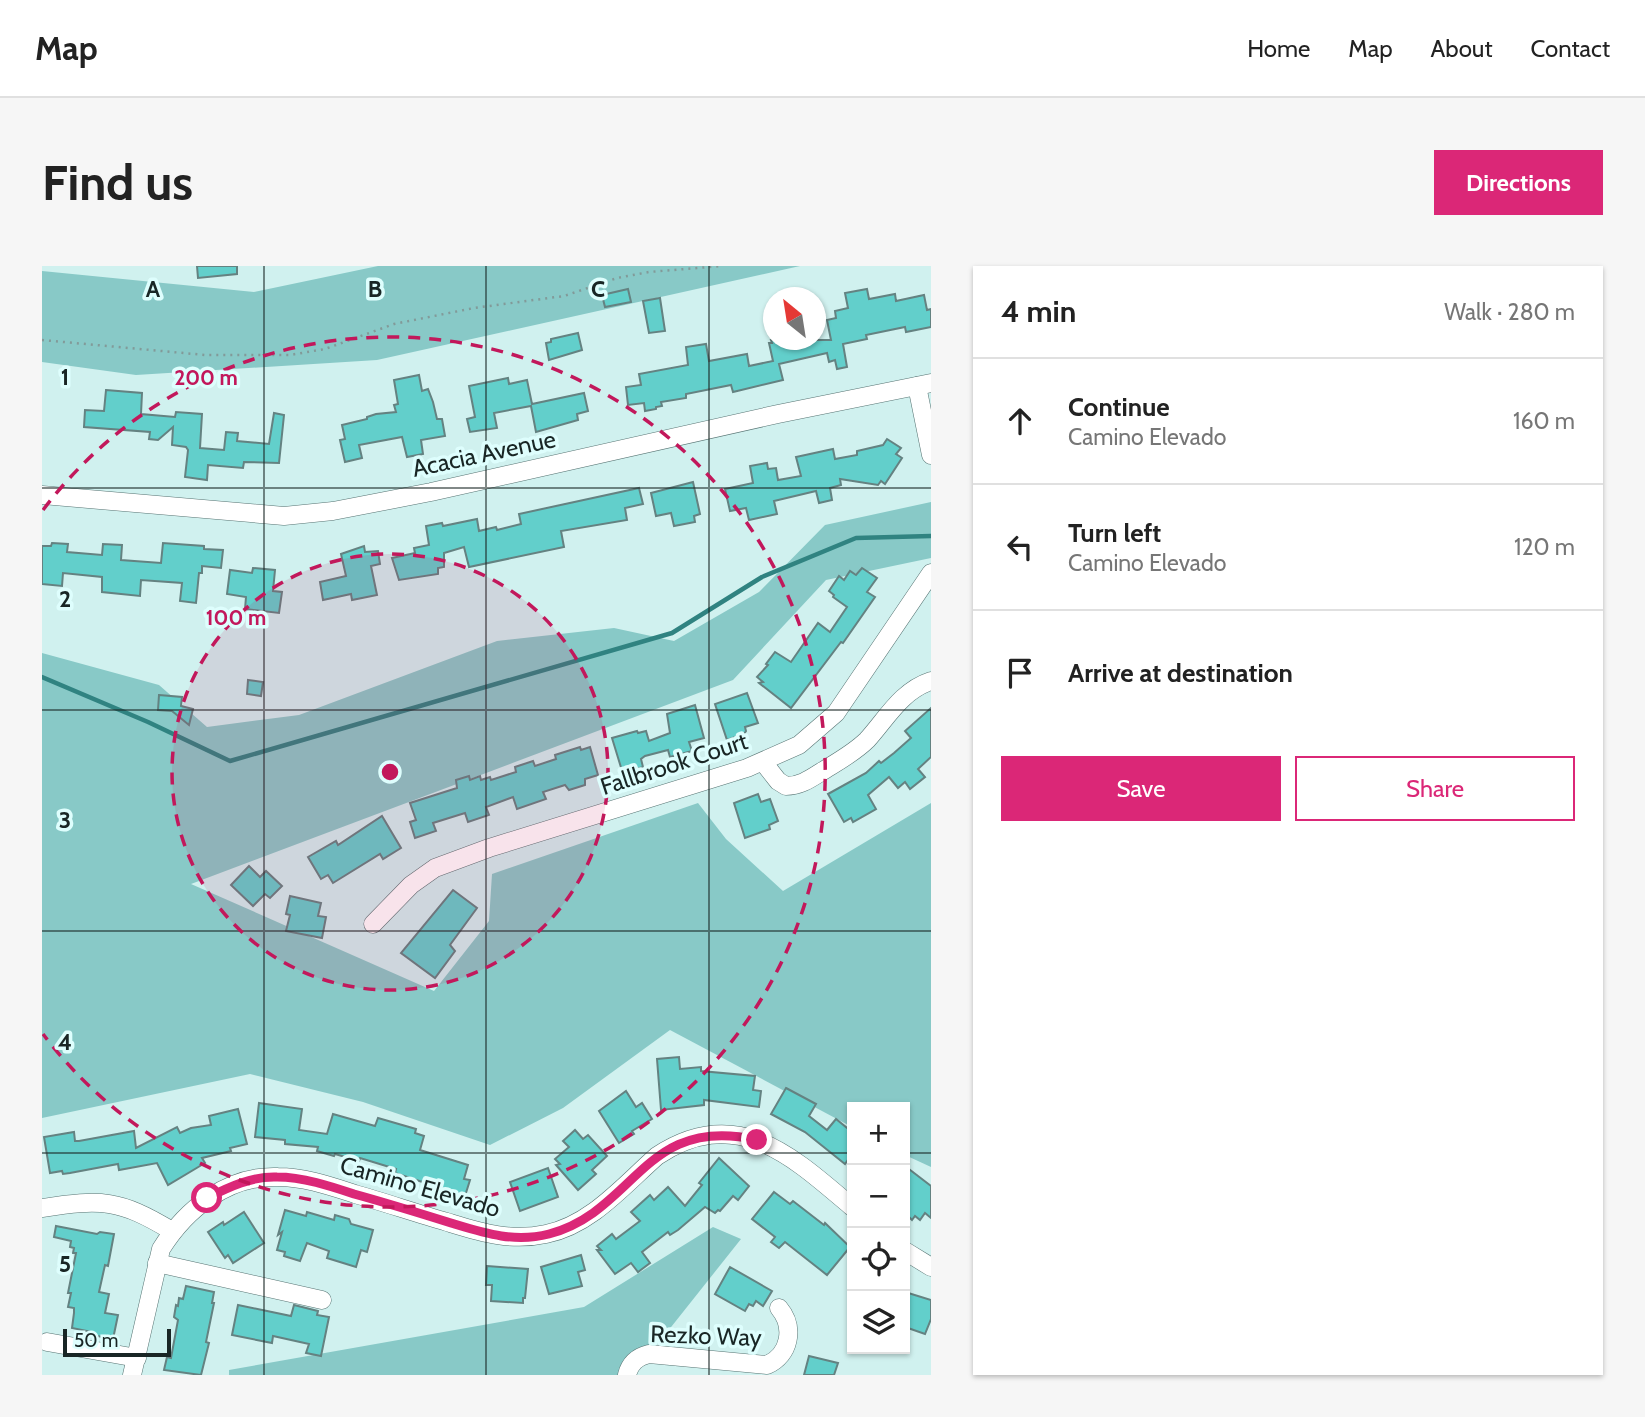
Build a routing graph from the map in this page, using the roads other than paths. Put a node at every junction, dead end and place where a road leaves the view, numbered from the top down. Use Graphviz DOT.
graph roads {
  1 [pos="924,384"];
  2 [pos="931,455"];
  3 [pos="42,495"];
  4 [pos="931,573"];
  5 [pos="931,681"];
  6 [pos="763,762"];
  7 [pos="373,924"];
  8 [pos="847,1204"];
  9 [pos="42,1208"];
  10 [pos="172,1231"];
  11 [pos="910,1254"];
  12 [pos="157,1263"];
  13 [pos="931,1267"];
  14 [pos="322,1300"];
  15 [pos="779,1308"];
  16 [pos="47,1342"];
  17 [pos="134,1367"];
  18 [pos="627,1375"];
  1 -- 2 [label="street"];
  1 -- 3 [label="street, Acacia Avenue"];
  4 -- 6 [label="street, Fallbrook Court"];
  5 -- 6 [label="street"];
  6 -- 7 [label="street, Fallbrook Court"];
  8 -- 10 [label="street, Camino Elevado"];
  9 -- 10 [label="street"];
  10 -- 12 [label="street, Camino Elevado"];
  11 -- 13 [label="street"];
  12 -- 14 [label="street"];
  12 -- 17 [label="street, Camino Elevado"];
  15 -- 18 [label="street, Rezko Way"];
  16 -- 17 [label="street"];
}
